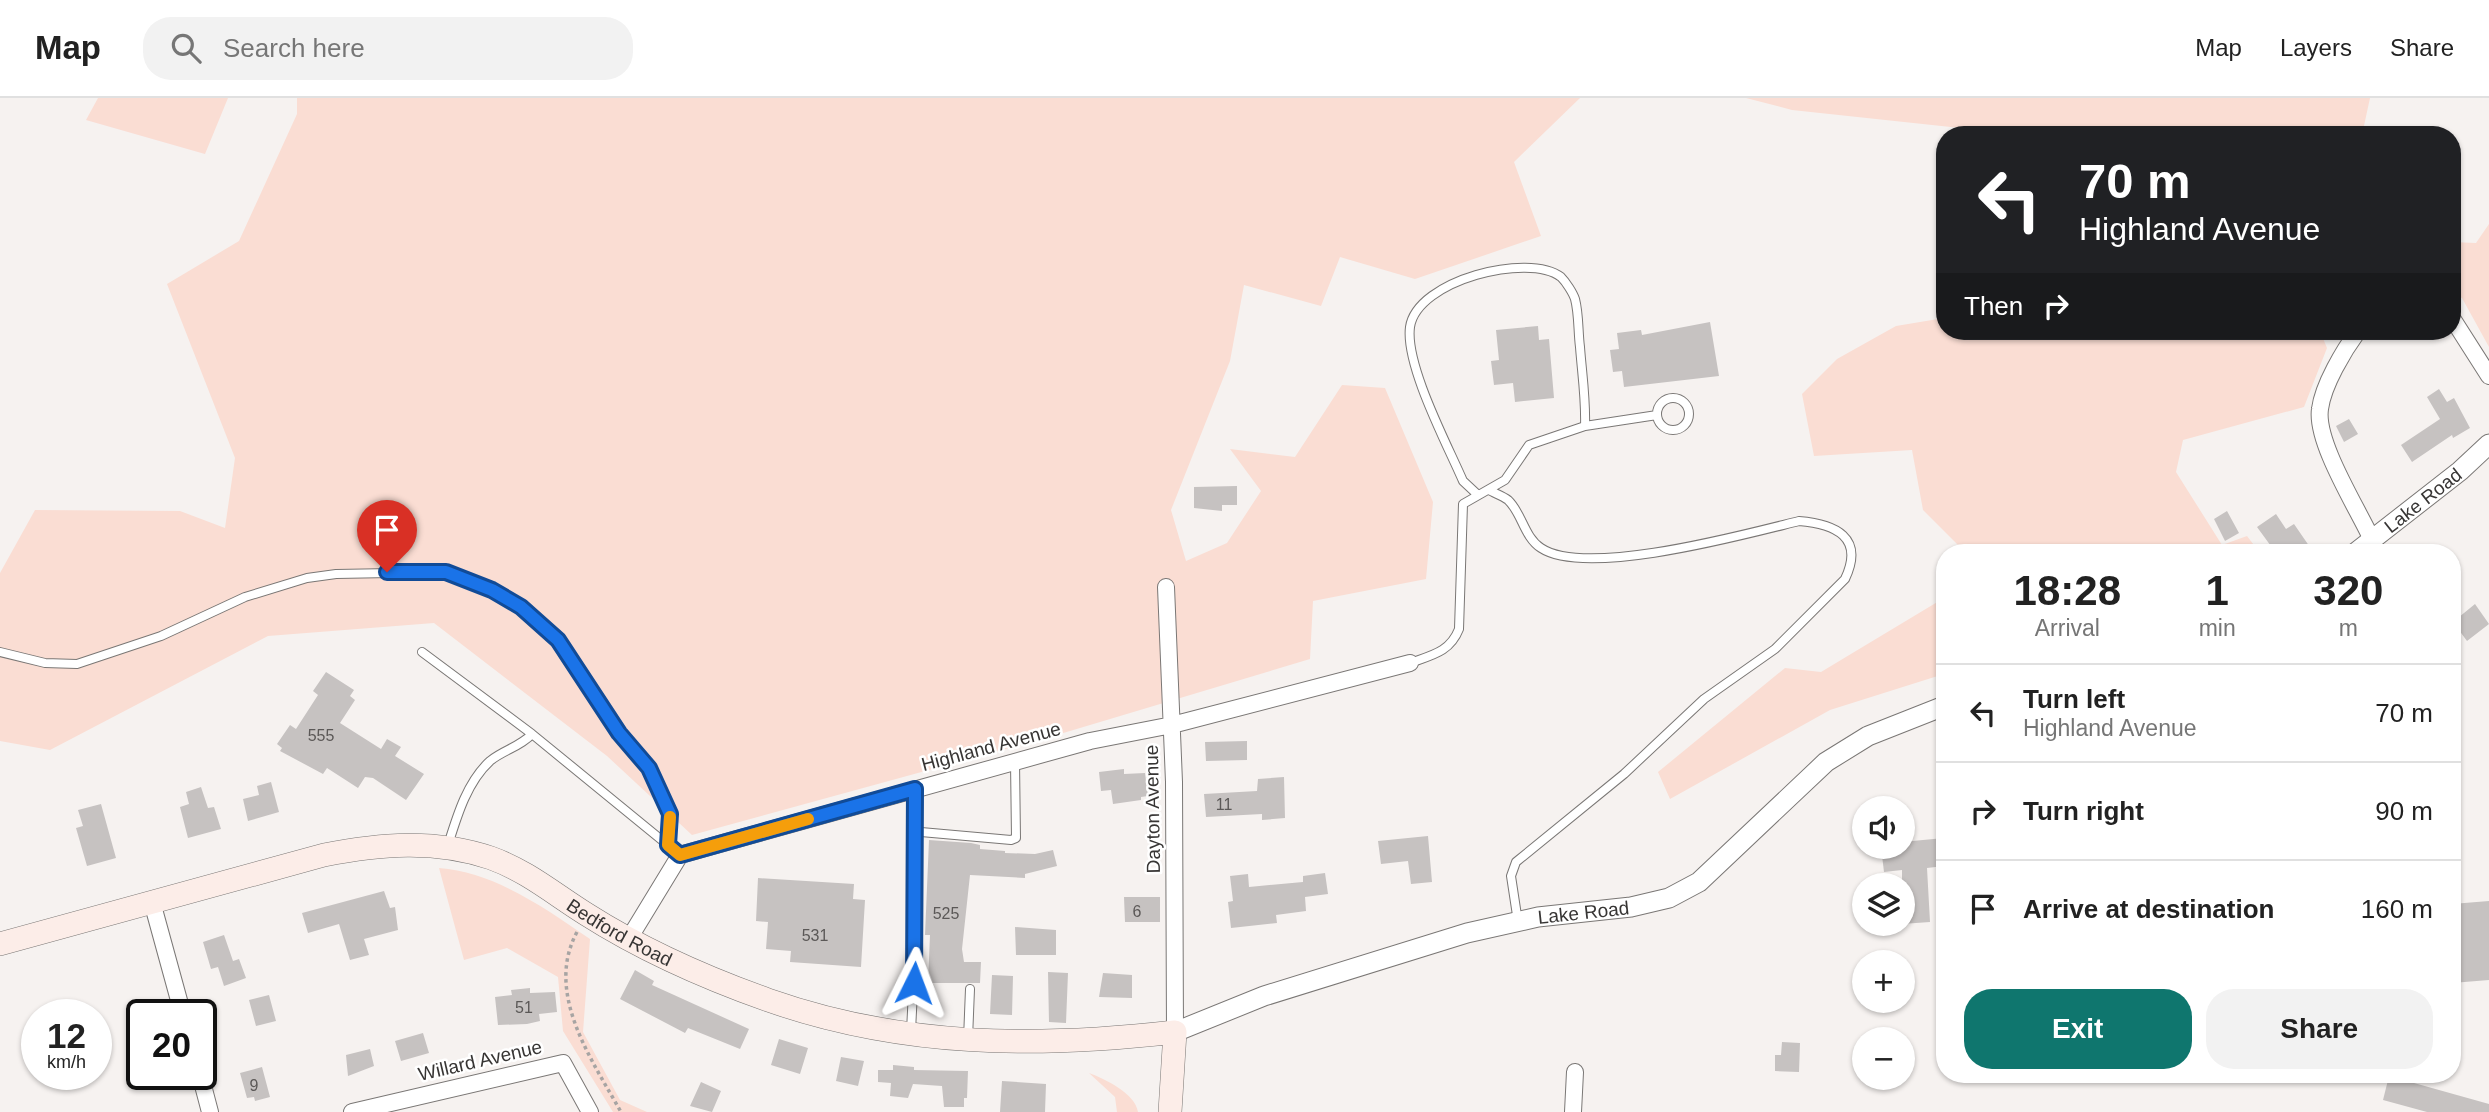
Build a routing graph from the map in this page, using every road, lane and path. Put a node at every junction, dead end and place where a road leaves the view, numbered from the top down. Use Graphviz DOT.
graph roads {
  1 [pos="2461,332"];
  2 [pos="2351,340"];
  3 [pos="2489,376"];
  4 [pos="1657,415"];
  5 [pos="1585,426"];
  6 [pos="2489,444"];
  7 [pos="1489,490"];
  8 [pos="1478,495"];
  9 [pos="2372,540"];
  10 [pos="2367,544"];
  11 [pos="1166,587"];
  12 [pos="0,652"];
  13 [pos="422,652"];
  14 [pos="1410,663"];
  15 [pos="1936,709"];
  16 [pos="1172,725"];
  17 [pos="532,734"];
  18 [pos="1015,762"];
  19 [pos="915,789"];
  20 [pos="916,834"];
  21 [pos="447,848"];
  22 [pos="674,850"];
  23 [pos="152,902"];
  24 [pos="587,915"];
  25 [pos="1517,922"];
  26 [pos="630,937"];
  27 [pos="0,944"];
  28 [pos="970,989"];
  29 [pos="179,999"];
  30 [pos="1175,1032"];
  31 [pos="911,1034"];
  32 [pos="968,1039"];
  33 [pos="1575,1072"];
  34 [pos="204,1090"];
  35 [pos="210,1112"];
  36 [pos="352,1112"];
  37 [pos="590,1112"];
  38 [pos="621,1112"];
  39 [pos="1170,1112"];
  40 [pos="1573,1112"];
  1 -- 3 [label="street"];
  2 -- 9 [label="street"];
  4 -- 4 [label="lane"];
  4 -- 5 [label="lane"];
  5 -- 7 [label="lane"];
  5 -- 8 [label="lane"];
  6 -- 9 [label="street, Lake Road"];
  7 -- 8 [label="lane"];
  7 -- 25 [label="lane"];
  8 -- 14 [label="lane"];
  9 -- 10 [label="street, Lake Road"];
  11 -- 16 [label="street, Dayton Avenue"];
  12 -- 22 [label="lane"];
  13 -- 17 [label="lane"];
  14 -- 16 [label="street, Highland Avenue"];
  15 -- 25 [label="street, Lake Road"];
  16 -- 18 [label="street, Highland Avenue"];
  16 -- 30 [label="street, Dayton Avenue"];
  17 -- 21 [label="lane"];
  17 -- 22 [label="lane"];
  18 -- 19 [label="street, Highland Avenue"];
  18 -- 20 [label="lane"];
  19 -- 20 [label="lane"];
  19 -- 22 [label="street, Highland Avenue"];
  20 -- 31 [label="lane"];
  21 -- 23 [label="main road, Bedford Road"];
  21 -- 24 [label="main road, Bedford Road"];
  22 -- 26 [label="street"];
  23 -- 27 [label="main road, Bedford Road"];
  23 -- 29 [label="street"];
  24 -- 26 [label="main road, Bedford Road"];
  24 -- 38 [label="path"];
  25 -- 30 [label="street, Lake Road"];
  26 -- 31 [label="main road, Bedford Road"];
  28 -- 32 [label="lane"];
  30 -- 32 [label="main road, Bedford Road"];
  30 -- 39 [label="main road"];
  31 -- 32 [label="main road, Bedford Road"];
  33 -- 40 [label="street"];
  34 -- 35 [label="street"];
  36 -- 37 [label="street, Willard Avenue"];
}
